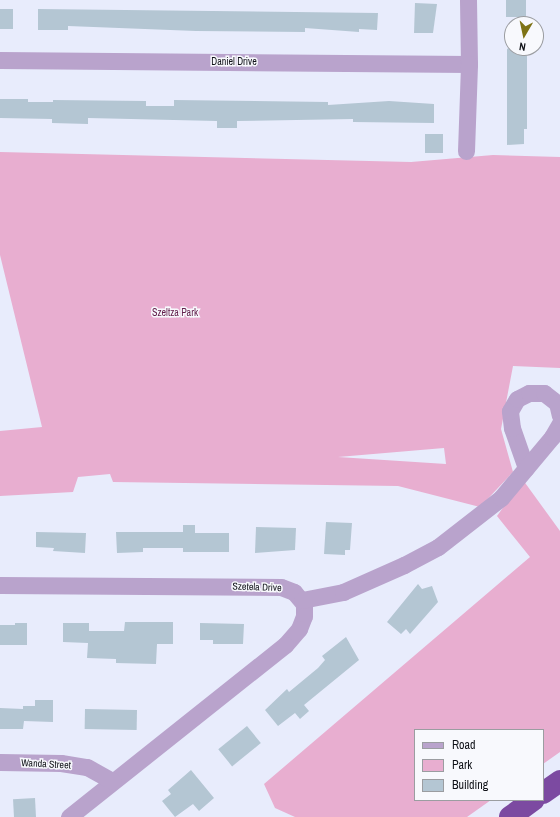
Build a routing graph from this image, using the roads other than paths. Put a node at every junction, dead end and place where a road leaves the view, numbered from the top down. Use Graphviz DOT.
graph roads {
  1 [pos="468,0"];
  2 [pos="0,60"];
  3 [pos="469,64"];
  4 [pos="466,151"];
  5 [pos="560,416"];
  6 [pos="560,423"];
  7 [pos="526,468"];
  8 [pos="0,585"];
  9 [pos="302,600"];
  10 [pos="0,762"];
  11 [pos="112,781"];
  12 [pos="560,781"];
  13 [pos="544,792"];
  14 [pos="532,801"];
  15 [pos="69,817"];
  16 [pos="510,817"];
  1 -- 3 [label="street"];
  2 -- 3 [label="street, Daniel Drive"];
  3 -- 4 [label="street"];
  5 -- 7 [label="street"];
  6 -- 7 [label="street"];
  7 -- 9 [label="street"];
  8 -- 9 [label="street, Szetela Drive"];
  9 -- 11 [label="street"];
  10 -- 11 [label="street, Wanda Street"];
  11 -- 15 [label="street"];
  12 -- 13 [label="highway"];
  14 -- 16 [label="highway"];
}
